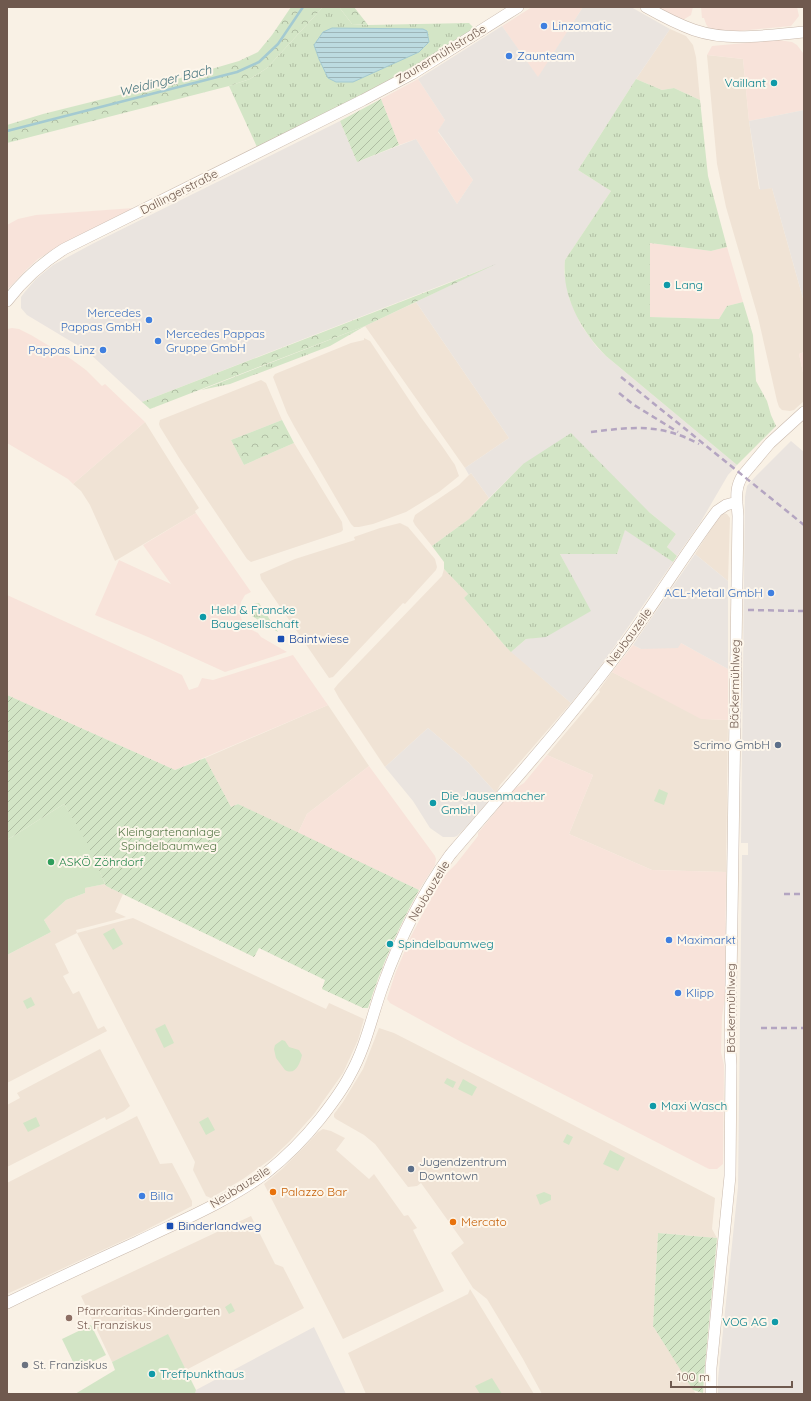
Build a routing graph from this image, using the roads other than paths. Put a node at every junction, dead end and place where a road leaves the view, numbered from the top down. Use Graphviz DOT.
graph roads {
  1 [pos="518,7"];
  2 [pos="646,7"];
  3 [pos="804,32"];
  4 [pos="363,100"];
  5 [pos="7,301"];
  6 [pos="804,412"];
  7 [pos="737,502"];
  8 [pos="7,1303"];
  9 [pos="711,1394"];
  1 -- 4 [label="street, Zaunermühlstraße"];
  2 -- 3 [label="street"];
  4 -- 5 [label="street, Dallingerstraße"];
  6 -- 7 [label="street, Bäckermühlweg"];
  7 -- 8 [label="street, Neubauzeile"];
  7 -- 9 [label="street, Bäckermühlweg"];
}
